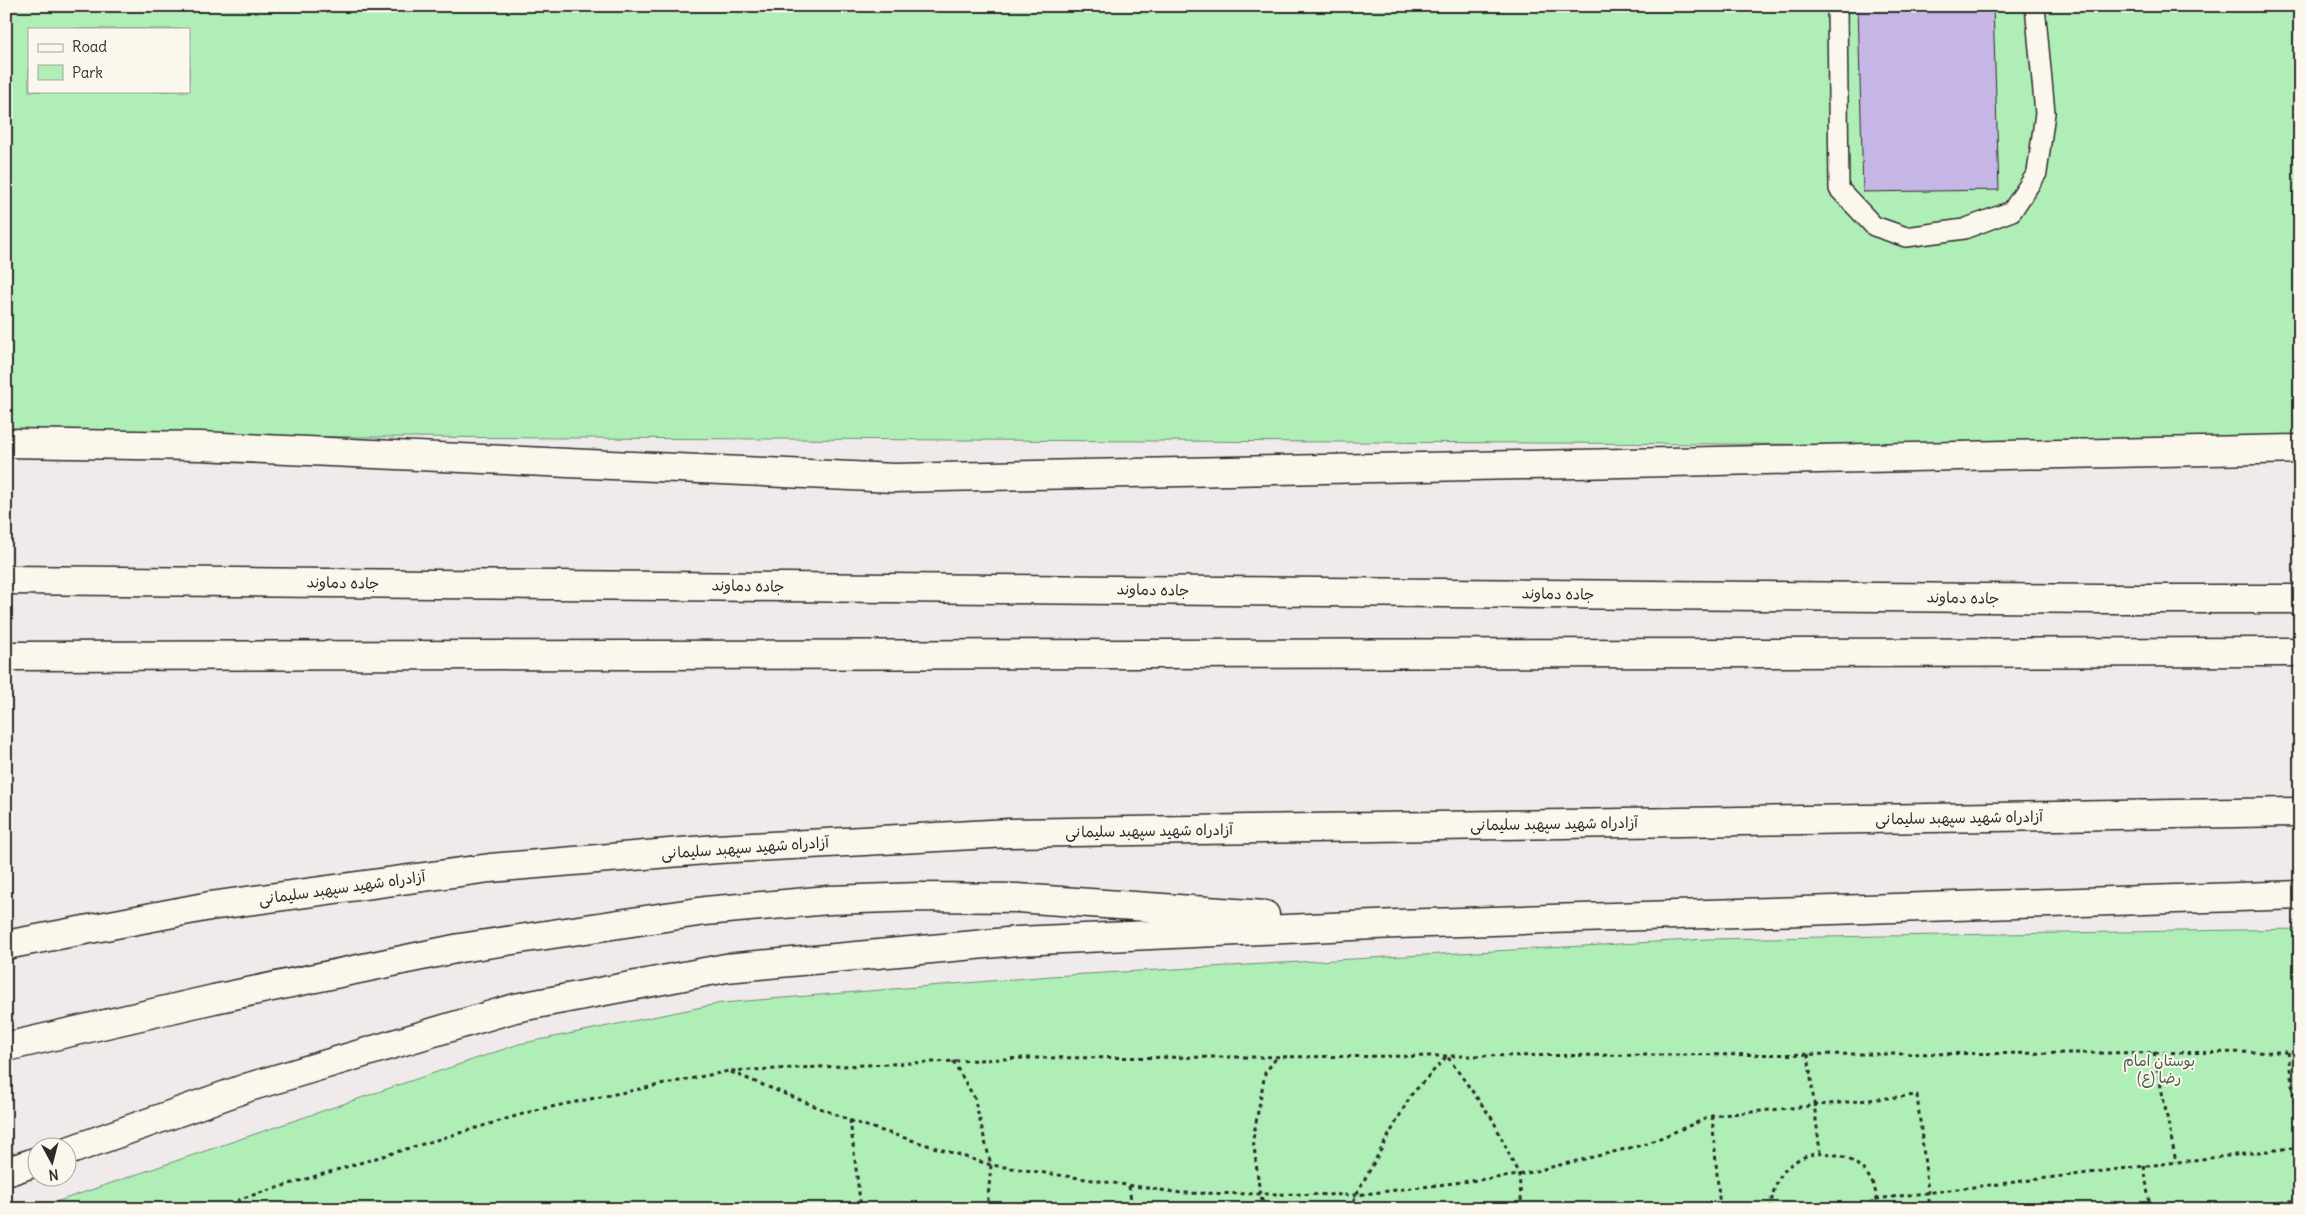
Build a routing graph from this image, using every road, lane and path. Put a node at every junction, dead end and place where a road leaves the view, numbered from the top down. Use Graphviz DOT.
graph roads {
  1 [pos="1837,6"];
  2 [pos="2035,6"];
  3 [pos="6,443"];
  4 [pos="2300,448"];
  5 [pos="6,580"];
  6 [pos="2300,599"];
  7 [pos="2300,652"];
  8 [pos="6,656"];
  9 [pos="2300,812"];
  10 [pos="2300,895"];
  11 [pos="1397,924"];
  12 [pos="6,945"];
  13 [pos="6,1047"];
  14 [pos="2154,1052"];
  15 [pos="2288,1052"];
  16 [pos="2300,1052"];
  17 [pos="1808,1054"];
  18 [pos="1447,1056"];
  19 [pos="1277,1057"];
  20 [pos="953,1061"];
  21 [pos="728,1071"];
  22 [pos="1814,1105"];
  23 [pos="1712,1116"];
  24 [pos="850,1120"];
  25 [pos="78,1147"];
  26 [pos="2300,1148"];
  27 [pos="1820,1152"];
  28 [pos="2176,1162"];
  29 [pos="28,1164"];
  30 [pos="991,1165"];
  31 [pos="2144,1166"];
  32 [pos="6,1172"];
  33 [pos="1519,1175"];
  34 [pos="1129,1186"];
  35 [pos="1928,1192"];
  36 [pos="1260,1194"];
  37 [pos="1356,1195"];
  38 [pos="1876,1198"];
  39 [pos="2300,1199"];
  40 [pos="223,1209"];
  41 [pos="861,1209"];
  42 [pos="987,1209"];
  43 [pos="1132,1209"];
  44 [pos="1265,1209"];
  45 [pos="1351,1209"];
  46 [pos="1522,1209"];
  47 [pos="1720,1209"];
  48 [pos="1771,1209"];
  49 [pos="1877,1209"];
  50 [pos="1930,1209"];
  51 [pos="2150,1209"];
  52 [pos="2249,1209"];
  1 -- 2 [label="lane"];
  3 -- 4 [label="main road"];
  5 -- 6 [label="main road, جاده دماوند"];
  7 -- 8 [label="main road"];
  9 -- 12 [label="main road, آزادراه شهید سپهبد سلیمانی"];
  10 -- 11 [label="main road"];
  11 -- 13 [label="main road"];
  11 -- 25 [label="main road"];
  14 -- 15 [label="path"];
  14 -- 17 [label="path"];
  14 -- 28 [label="path"];
  15 -- 16 [label="path"];
  15 -- 26 [label="path"];
  17 -- 18 [label="path"];
  17 -- 22 [label="path"];
  18 -- 19 [label="path"];
  18 -- 33 [label="path"];
  18 -- 37 [label="path"];
  19 -- 20 [label="path"];
  19 -- 36 [label="path"];
  20 -- 21 [label="path"];
  20 -- 30 [label="path"];
  21 -- 24 [label="path"];
  21 -- 40 [label="path"];
  22 -- 23 [label="path"];
  22 -- 27 [label="path"];
  22 -- 35 [label="path"];
  23 -- 33 [label="path"];
  23 -- 47 [label="path"];
  24 -- 30 [label="path"];
  24 -- 41 [label="path"];
  26 -- 28 [label="path"];
  27 -- 38 [label="path"];
  27 -- 48 [label="path"];
  28 -- 31 [label="path"];
  29 -- 32 [label="main road"];
  30 -- 34 [label="path"];
  30 -- 42 [label="path"];
  31 -- 35 [label="path"];
  31 -- 51 [label="path"];
  33 -- 37 [label="path"];
  33 -- 46 [label="path"];
  34 -- 36 [label="path"];
  34 -- 43 [label="path"];
  35 -- 38 [label="path"];
  35 -- 50 [label="path"];
  36 -- 37 [label="path"];
  36 -- 44 [label="path"];
  37 -- 45 [label="path"];
  38 -- 49 [label="path"];
  39 -- 52 [label="path"];
}
